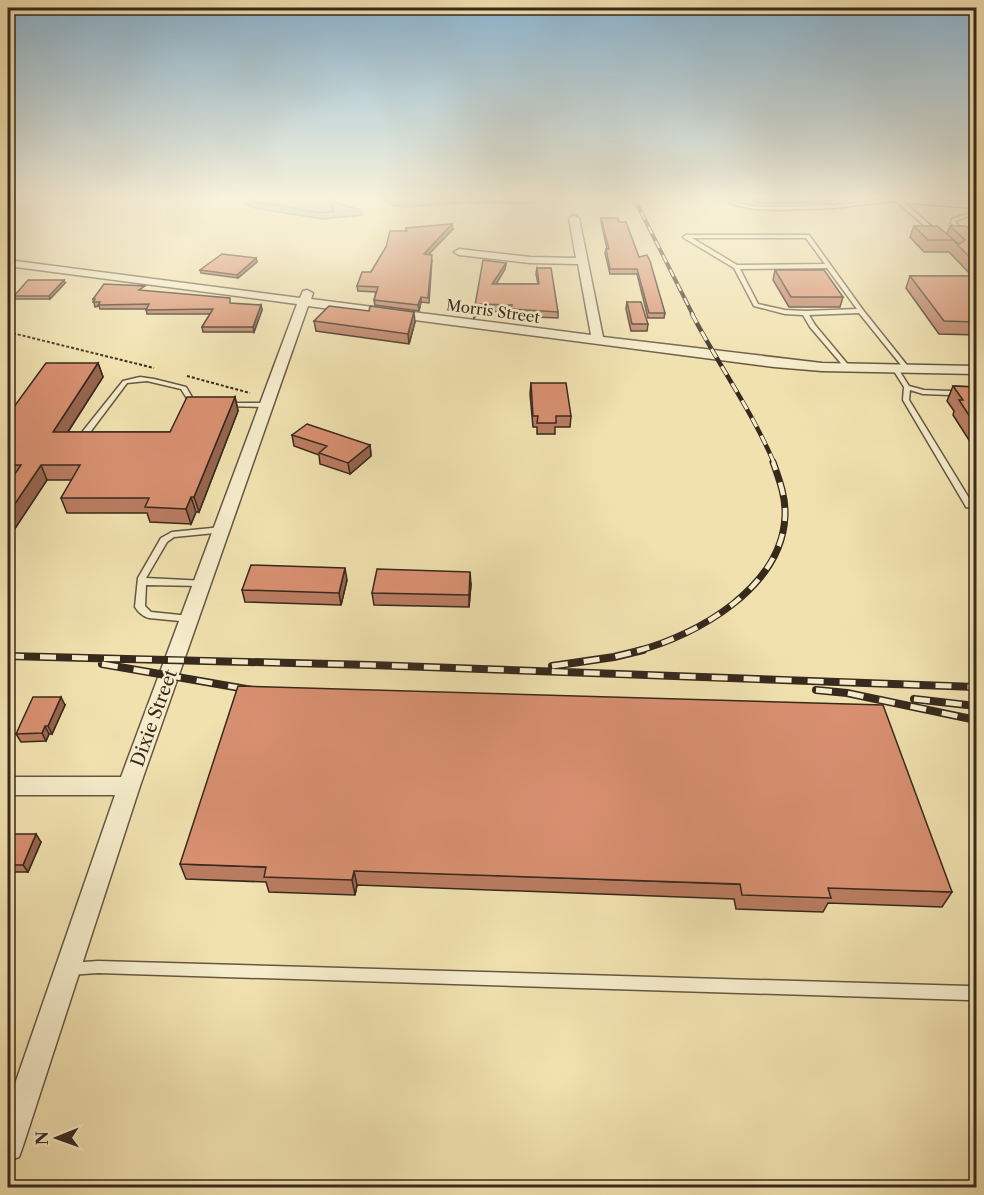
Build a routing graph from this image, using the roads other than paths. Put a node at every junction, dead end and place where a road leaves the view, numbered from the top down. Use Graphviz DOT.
graph roads {
  1 [pos="475,254"];
  2 [pos="581,254"];
  3 [pos="713,254"];
  4 [pos="821,254"];
  5 [pos="583,261"];
  6 [pos="8,263"];
  7 [pos="830,266"];
  8 [pos="735,267"];
  9 [pos="305,297"];
  10 [pos="861,311"];
  11 [pos="805,313"];
  12 [pos="598,341"];
  13 [pos="847,368"];
  14 [pos="901,369"];
  15 [pos="976,370"];
  16 [pos="907,387"];
  17 [pos="976,394"];
  18 [pos="268,401"];
  19 [pos="193,404"];
  20 [pos="203,405"];
  21 [pos="214,405"];
  22 [pos="185,408"];
  23 [pos="100,437"];
  24 [pos="976,507"];
  25 [pos="222,530"];
  26 [pos="142,582"];
  27 [pos="203,583"];
  28 [pos="190,619"];
  29 [pos="8,786"];
  30 [pos="129,786"];
  31 [pos="67,970"];
  32 [pos="968,993"];
  33 [pos="8,1146"];
  1 -- 5 [label="street"];
  2 -- 5 [label="street"];
  3 -- 8 [label="lane"];
  4 -- 7 [label="lane"];
  5 -- 12 [label="street"];
  6 -- 9 [label="street, Morris Street"];
  7 -- 8 [label="lane"];
  7 -- 10 [label="lane"];
  8 -- 11 [label="lane"];
  9 -- 12 [label="street, Morris Street"];
  9 -- 18 [label="street, Dixie Street"];
  10 -- 11 [label="lane"];
  10 -- 14 [label="lane"];
  11 -- 13 [label="lane"];
  12 -- 13 [label="street, Morris Street"];
  13 -- 14 [label="street, Morris Street"];
  14 -- 15 [label="street, Morris Street"];
  14 -- 16 [label="lane"];
  16 -- 17 [label="lane"];
  16 -- 24 [label="lane"];
  18 -- 21 [label="lane"];
  18 -- 25 [label="street, Dixie Street"];
  19 -- 20 [label="lane"];
  19 -- 22 [label="lane"];
  19 -- 23 [label="lane"];
  25 -- 26 [label="lane"];
  25 -- 27 [label="street, Dixie Street"];
  26 -- 27 [label="lane"];
  26 -- 28 [label="lane"];
  27 -- 28 [label="street, Dixie Street"];
  28 -- 30 [label="street, Dixie Street"];
  29 -- 30 [label="street"];
  30 -- 31 [label="street, Dixie Street"];
  31 -- 32 [label="lane"];
  31 -- 33 [label="street, Dixie Street"];
}
